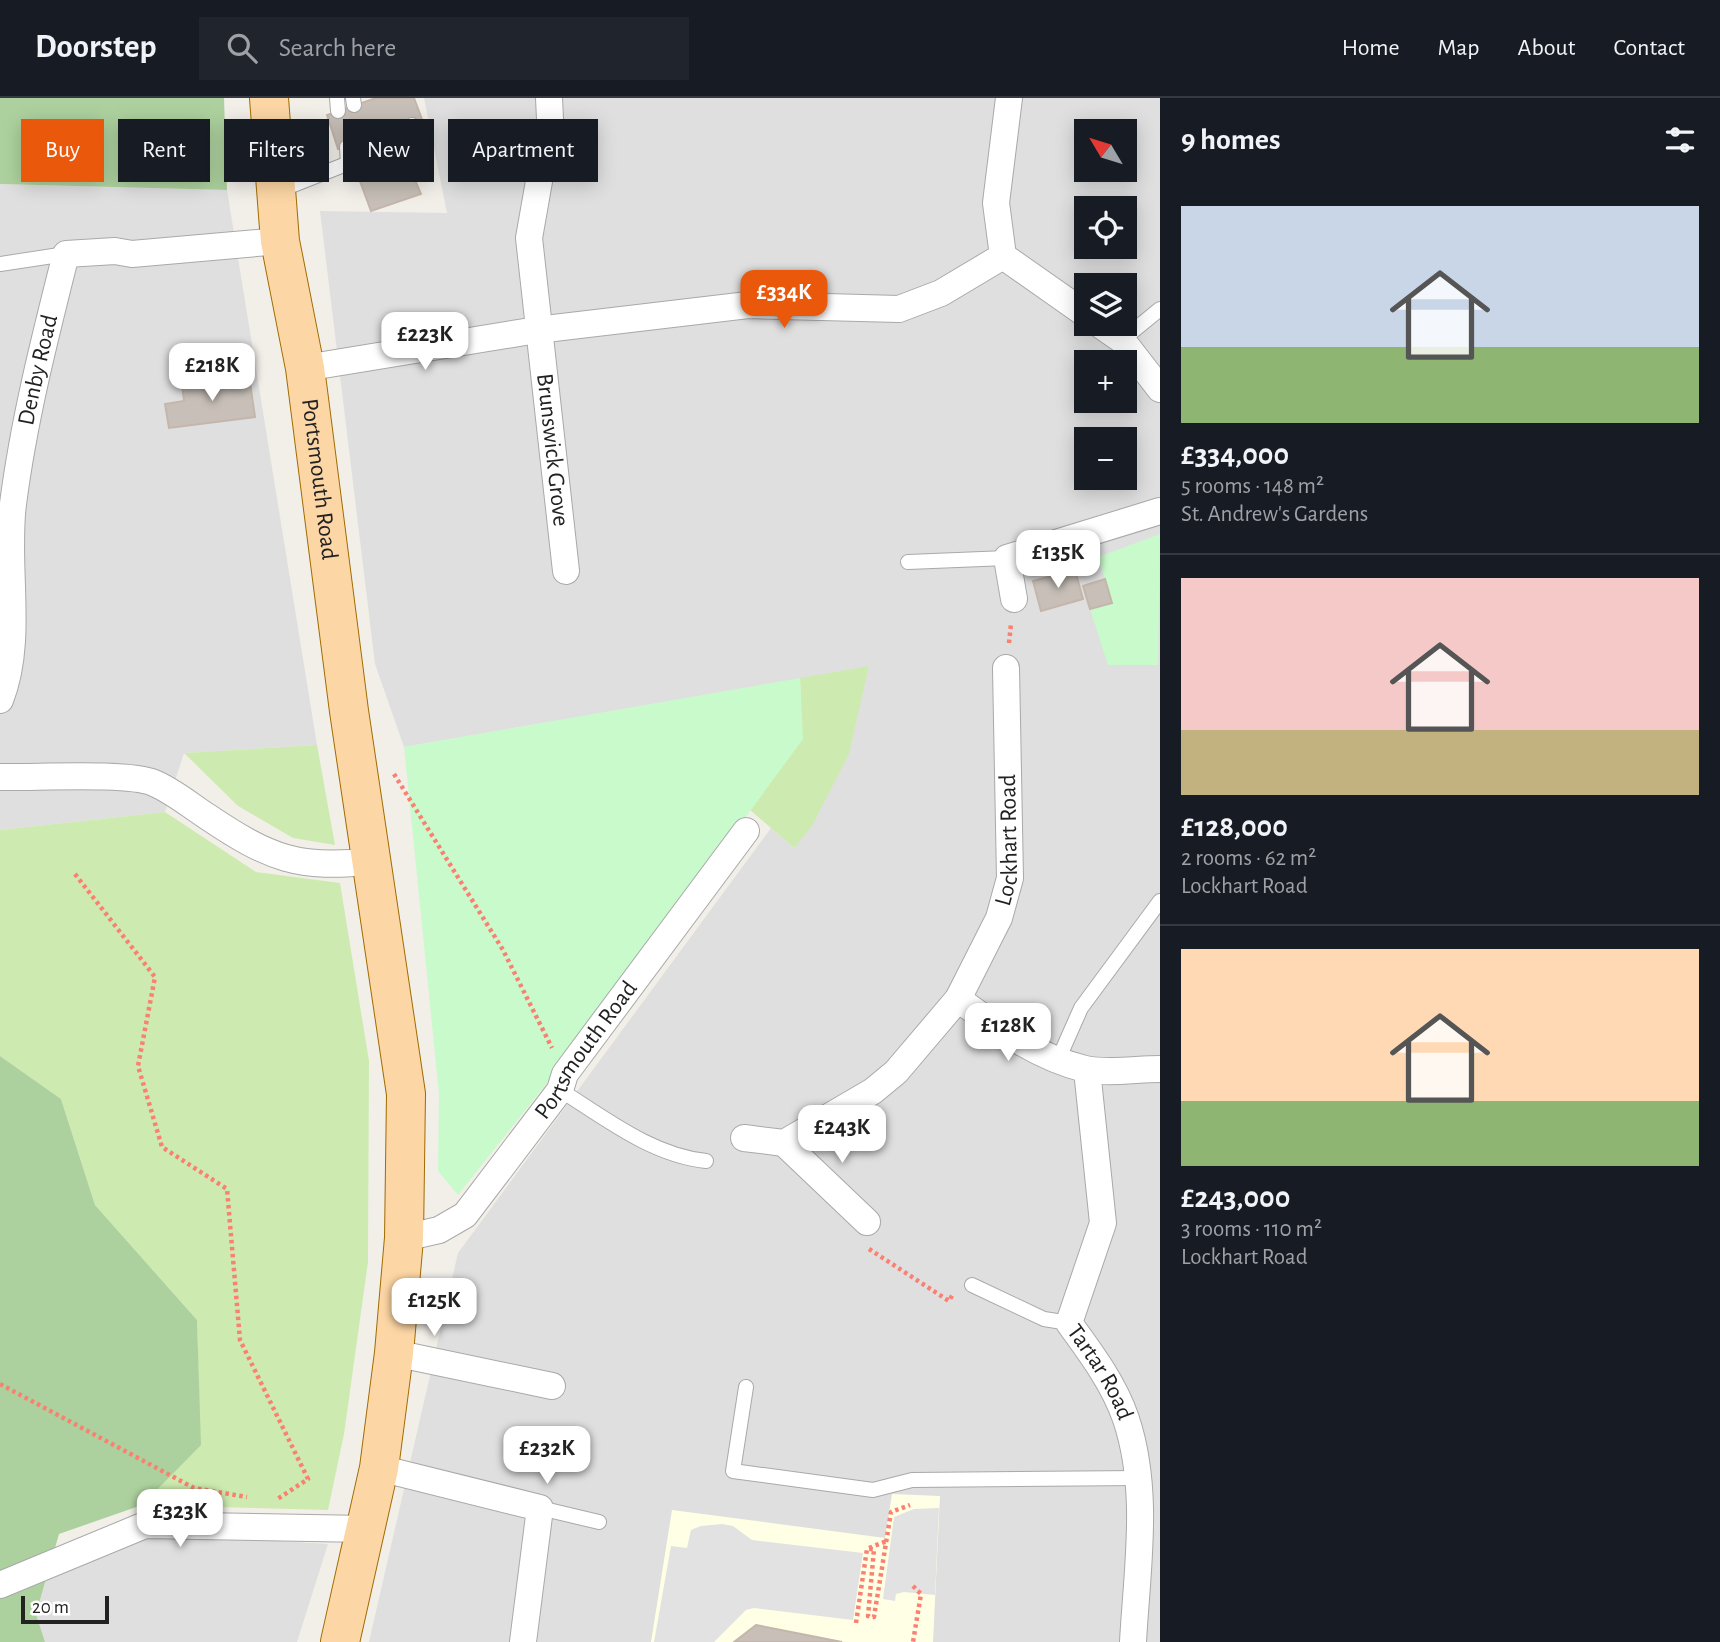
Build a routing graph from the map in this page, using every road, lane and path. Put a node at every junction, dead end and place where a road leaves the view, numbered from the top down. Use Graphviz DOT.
graph roads {
  1 [pos="269,98"];
  2 [pos="549,98"];
  3 [pos="1009,98"];
  4 [pos="343,166"];
  5 [pos="276,192"];
  6 [pos="280,241"];
  7 [pos="66,254"];
  8 [pos="1003,256"];
  9 [pos="0,264"];
  10 [pos="1074,306"];
  11 [pos="1160,309"];
  12 [pos="537,330"];
  13 [pos="1116,336"];
  14 [pos="1122,340"];
  15 [pos="305,368"];
  16 [pos="1160,389"];
  17 [pos="1160,511"];
  18 [pos="1007,558"];
  19 [pos="908,562"];
  20 [pos="566,571"];
  21 [pos="1014,599"];
  22 [pos="1006,668"];
  23 [pos="0,700"];
  24 [pos="359,775"];
  25 [pos="0,777"];
  26 [pos="746,831"];
  27 [pos="372,861"];
  28 [pos="75,873"];
  29 [pos="1160,901"];
  30 [pos="958,999"];
  31 [pos="1058,1060"];
  32 [pos="1160,1069"];
  33 [pos="1087,1070"];
  34 [pos="562,1082"];
  35 [pos="744,1138"];
  36 [pos="784,1143"];
  37 [pos="706,1161"];
  38 [pos="867,1222"];
  39 [pos="404,1238"];
  40 [pos="972,1285"];
  41 [pos="1069,1323"];
  42 [pos="394,1353"];
  43 [pos="0,1384"];
  44 [pos="552,1386"];
  45 [pos="746,1387"];
  46 [pos="379,1468"];
  47 [pos="912,1480"];
  48 [pos="1147,1491"];
  49 [pos="261,1499"];
  50 [pos="274,1502"];
  51 [pos="540,1508"];
  52 [pos="600,1522"];
  53 [pos="367,1529"];
  54 [pos="888,1541"];
  55 [pos="867,1549"];
  56 [pos="0,1585"];
  57 [pos="913,1586"];
  58 [pos="856,1623"];
  59 [pos="341,1642"];
  60 [pos="523,1642"];
  61 [pos="913,1642"];
  62 [pos="1133,1642"];
  1 -- 5 [label="main road, Portsmouth Road"];
  2 -- 12 [label="street, Brunswick Grove"];
  3 -- 8 [label="street"];
  4 -- 5 [label="lane"];
  5 -- 6 [label="main road, Portsmouth Road"];
  6 -- 7 [label="street"];
  6 -- 15 [label="main road, Portsmouth Road"];
  7 -- 9 [label="lane"];
  7 -- 23 [label="street, Denby Road"];
  8 -- 10 [label="street"];
  8 -- 12 [label="street"];
  11 -- 14 [label="lane"];
  12 -- 15 [label="street"];
  12 -- 20 [label="street, Brunswick Grove"];
  13 -- 14 [label="street"];
  14 -- 16 [label="street"];
  15 -- 24 [label="main road, Portsmouth Road"];
  17 -- 18 [label="street"];
  18 -- 19 [label="lane"];
  18 -- 21 [label="street"];
  21 -- 22 [label="path"];
  22 -- 30 [label="street, Lockhart Road"];
  24 -- 27 [label="main road, Portsmouth Road"];
  24 -- 34 [label="path"];
  25 -- 27 [label="street"];
  26 -- 34 [label="street, Portsmouth Road"];
  27 -- 39 [label="main road, Portsmouth Road"];
  28 -- 50 [label="path"];
  29 -- 31 [label="lane"];
  30 -- 31 [label="street"];
  30 -- 36 [label="street, Lockhart Road"];
  31 -- 33 [label="street"];
  32 -- 33 [label="street"];
  33 -- 41 [label="street, Tartar Road"];
  34 -- 37 [label="lane"];
  34 -- 39 [label="street, Portsmouth Road"];
  35 -- 36 [label="street"];
  36 -- 38 [label="street"];
  38 -- 40 [label="path"];
  39 -- 42 [label="main road, Portsmouth Road"];
  40 -- 41 [label="lane"];
  41 -- 48 [label="street, Tartar Road"];
  42 -- 44 [label="street"];
  42 -- 46 [label="main road, Portsmouth Road"];
  43 -- 49 [label="path"];
  45 -- 47 [label="lane"];
  46 -- 51 [label="street"];
  46 -- 53 [label="main road, Portsmouth Road"];
  47 -- 48 [label="lane"];
  47 -- 54 [label="path"];
  48 -- 62 [label="street, Tartar Road"];
  51 -- 52 [label="lane"];
  51 -- 60 [label="street"];
  53 -- 56 [label="street"];
  53 -- 59 [label="main road, Portsmouth Road"];
  54 -- 55 [label="path"];
  54 -- 55 [label="path"];
  55 -- 58 [label="path"];
  57 -- 61 [label="path"];
}
